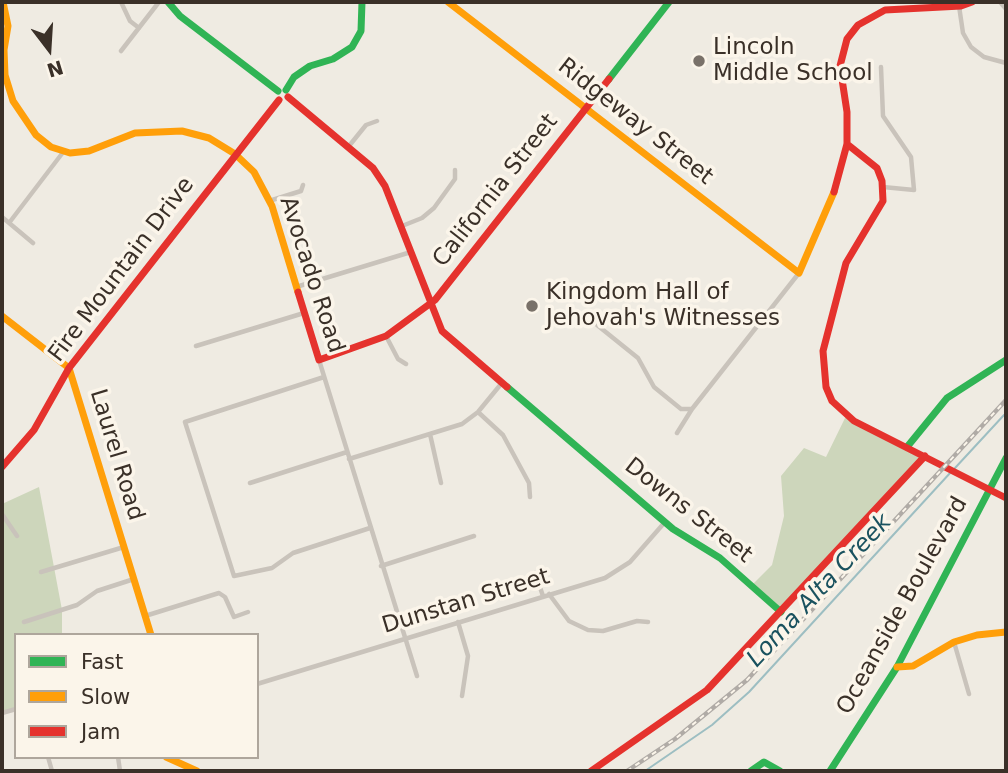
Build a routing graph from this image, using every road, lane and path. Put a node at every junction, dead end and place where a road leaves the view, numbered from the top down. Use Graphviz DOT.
graph roads {
  1 [pos="3,2"];
  2 [pos="121,2"];
  3 [pos="159,2"];
  4 [pos="168,2"];
  5 [pos="362,2"];
  6 [pos="447,2"];
  7 [pos="669,2"];
  8 [pos="972,2"];
  9 [pos="999,2"];
  10 [pos="959,6"];
  11 [pos="1006,9"];
  12 [pos="139,28"];
  13 [pos="121,51"];
  14 [pos="1006,63"];
  15 [pos="881,67"];
  16 [pos="284,93"];
  17 [pos="586,108"];
  18 [pos="377,121"];
  19 [pos="847,144"];
  20 [pos="349,146"];
  21 [pos="64,151"];
  22 [pos="235,154"];
  23 [pos="455,170"];
  24 [pos="303,185"];
  25 [pos="883,187"];
  26 [pos="269,201"];
  27 [pos="2,217"];
  28 [pos="9,223"];
  29 [pos="402,226"];
  30 [pos="33,243"];
  31 [pos="412,251"];
  32 [pos="799,273"];
  33 [pos="296,287"];
  34 [pos="429,305"];
  35 [pos="304,313"];
  36 [pos="2,316"];
  37 [pos="597,325"];
  38 [pos="386,336"];
  39 [pos="196,346"];
  40 [pos="319,360"];
  41 [pos="1006,360"];
  42 [pos="406,364"];
  43 [pos="69,369"];
  44 [pos="324,377"];
  45 [pos="501,384"];
  46 [pos="692,409"];
  47 [pos="478,412"];
  48 [pos="677,433"];
  49 [pos="430,434"];
  50 [pos="907,447"];
  51 [pos="347,452"];
  52 [pos="925,456"];
  53 [pos="1006,458"];
  54 [pos="349,459"];
  55 [pos="2,467"];
  56 [pos="250,483"];
  57 [pos="441,483"];
  58 [pos="989,488"];
  59 [pos="530,497"];
  60 [pos="1006,498"];
  61 [pos="2,514"];
  62 [pos="665,522"];
  63 [pos="370,528"];
  64 [pos="17,536"];
  65 [pos="474,536"];
  66 [pos="124,547"];
  67 [pos="382,566"];
  68 [pos="41,572"];
  69 [pos="535,573"];
  70 [pos="134,579"];
  71 [pos="549,594"];
  72 [pos="543,596"];
  73 [pos="248,612"];
  74 [pos="781,612"];
  75 [pos="145,616"];
  76 [pos="24,622"];
  77 [pos="458,622"];
  78 [pos="648,622"];
  79 [pos="1006,632"];
  80 [pos="150,633"];
  81 [pos="404,639"];
  82 [pos="954,642"];
  83 [pos="897,667"];
  84 [pos="417,676"];
  85 [pos="259,683"];
  86 [pos="969,694"];
  87 [pos="463,696"];
  88 [pos="170,759"];
  89 [pos="833,769"];
  90 [pos="197,771"];
  91 [pos="591,771"];
  92 [pos="751,771"];
  93 [pos="780,771"];
  1 -- 21 [label="main road"];
  2 -- 12 [label="street"];
  3 -- 12 [label="street"];
  4 -- 16 [label="main road, Downs Street"];
  5 -- 16 [label="main road"];
  6 -- 17 [label="main road, Ridgeway Street"];
  7 -- 17 [label="main road, California Street"];
  8 -- 10 [label="main road"];
  9 -- 11 [label="street"];
  10 -- 14 [label="street"];
  10 -- 19 [label="main road"];
  12 -- 13 [label="street"];
  15 -- 25 [label="street"];
  16 -- 20 [label="main road, Downs Street"];
  16 -- 22 [label="main road, Fire Mountain Drive"];
  17 -- 32 [label="main road, Ridgeway Street"];
  17 -- 34 [label="main road, California Street"];
  18 -- 20 [label="street"];
  19 -- 25 [label="main road"];
  19 -- 32 [label="main road"];
  20 -- 29 [label="main road, Downs Street"];
  21 -- 22 [label="main road, Avocado Road"];
  21 -- 28 [label="street"];
  22 -- 26 [label="main road, Avocado Road"];
  22 -- 43 [label="main road, Fire Mountain Drive"];
  23 -- 29 [label="street"];
  24 -- 26 [label="street"];
  25 -- 50 [label="main road"];
  26 -- 33 [label="main road, Avocado Road"];
  27 -- 28 [label="street"];
  28 -- 30 [label="street"];
  29 -- 31 [label="main road, Downs Street"];
  31 -- 33 [label="street"];
  31 -- 34 [label="main road, Downs Street"];
  32 -- 46 [label="street"];
  33 -- 35 [label="main road, Avocado Road"];
  34 -- 38 [label="main road, California Street"];
  34 -- 45 [label="main road, Downs Street"];
  35 -- 39 [label="street"];
  35 -- 40 [label="main road, Avocado Road"];
  36 -- 43 [label="main road, Laurel Road"];
  37 -- 46 [label="street"];
  38 -- 40 [label="main road, California Street"];
  38 -- 42 [label="street"];
  40 -- 44 [label="street, Avocado Road"];
  41 -- 50 [label="main road"];
  43 -- 55 [label="main road, Fire Mountain Drive"];
  43 -- 66 [label="main road, Laurel Road"];
  44 -- 51 [label="street, Avocado Road"];
  44 -- 63 [label="street"];
  45 -- 47 [label="street"];
  45 -- 62 [label="main road, Downs Street"];
  46 -- 48 [label="street"];
  47 -- 49 [label="street"];
  47 -- 59 [label="street"];
  49 -- 54 [label="street"];
  49 -- 57 [label="street"];
  50 -- 52 [label="main road"];
  51 -- 54 [label="street, Avocado Road"];
  51 -- 56 [label="street"];
  52 -- 58 [label="main road"];
  52 -- 74 [label="main road"];
  53 -- 58 [label="main road, Oceanside Boulevard"];
  54 -- 63 [label="street, Avocado Road"];
  58 -- 60 [label="main road"];
  58 -- 83 [label="main road, Oceanside Boulevard"];
  61 -- 64 [label="street"];
  62 -- 71 [label="street, Dunstan Street"];
  62 -- 74 [label="main road, Downs Street"];
  63 -- 67 [label="street, Avocado Road"];
  65 -- 67 [label="street"];
  66 -- 68 [label="street"];
  66 -- 70 [label="main road, Laurel Road"];
  67 -- 81 [label="street, Avocado Road"];
  69 -- 72 [label="street"];
  70 -- 75 [label="main road, Laurel Road"];
  70 -- 76 [label="street"];
  71 -- 72 [label="street, Dunstan Street"];
  71 -- 78 [label="street"];
  72 -- 77 [label="street, Dunstan Street"];
  73 -- 75 [label="street"];
  74 -- 91 [label="main road"];
  75 -- 80 [label="main road, Laurel Road"];
  77 -- 81 [label="street, Dunstan Street"];
  77 -- 87 [label="street"];
  79 -- 82 [label="main road"];
  81 -- 84 [label="street, Avocado Road"];
  81 -- 85 [label="street, Dunstan Street"];
  82 -- 83 [label="main road"];
  82 -- 86 [label="street"];
  83 -- 89 [label="main road, Oceanside Boulevard"];
  88 -- 90 [label="main road"];
  92 -- 93 [label="main road"];
}
